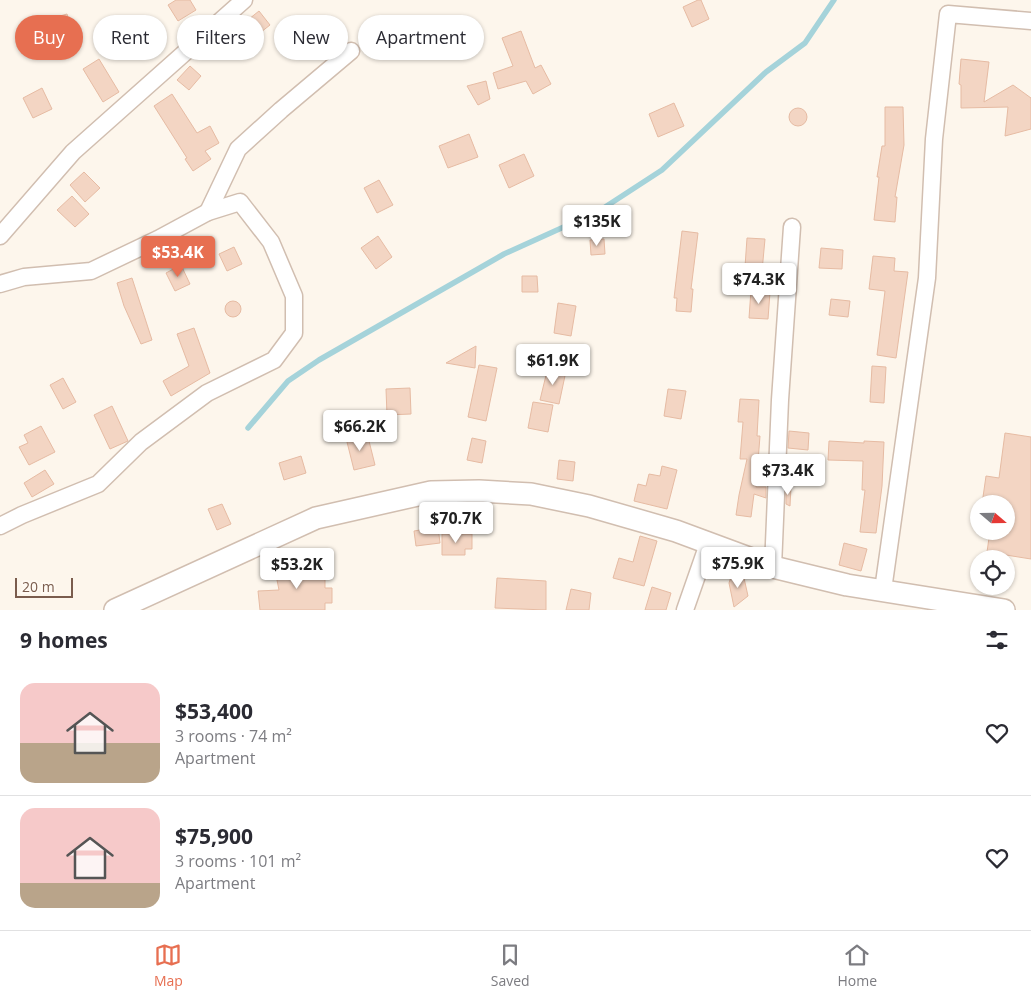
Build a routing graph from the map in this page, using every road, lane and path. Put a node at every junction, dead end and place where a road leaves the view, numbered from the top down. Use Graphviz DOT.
graph roads {
  1 [pos="244,0"];
  2 [pos="1031,21"];
  3 [pos="351,51"];
  4 [pos="208,212"];
  5 [pos="792,227"];
  6 [pos="0,236"];
  7 [pos="0,284"];
  8 [pos="0,526"];
  9 [pos="708,544"];
  10 [pos="773,567"];
  11 [pos="883,590"];
  12 [pos="921,603"];
  13 [pos="115,610"];
  14 [pos="685,610"];
  15 [pos="1004,610"];
  1 -- 6 [label="street"];
  2 -- 11 [label="street"];
  3 -- 4 [label="street"];
  4 -- 7 [label="street"];
  4 -- 8 [label="street"];
  5 -- 10 [label="street"];
  9 -- 10 [label="street"];
  9 -- 13 [label="street"];
  9 -- 14 [label="street"];
  10 -- 11 [label="street"];
  11 -- 12 [label="street"];
  12 -- 15 [label="street"];
}
